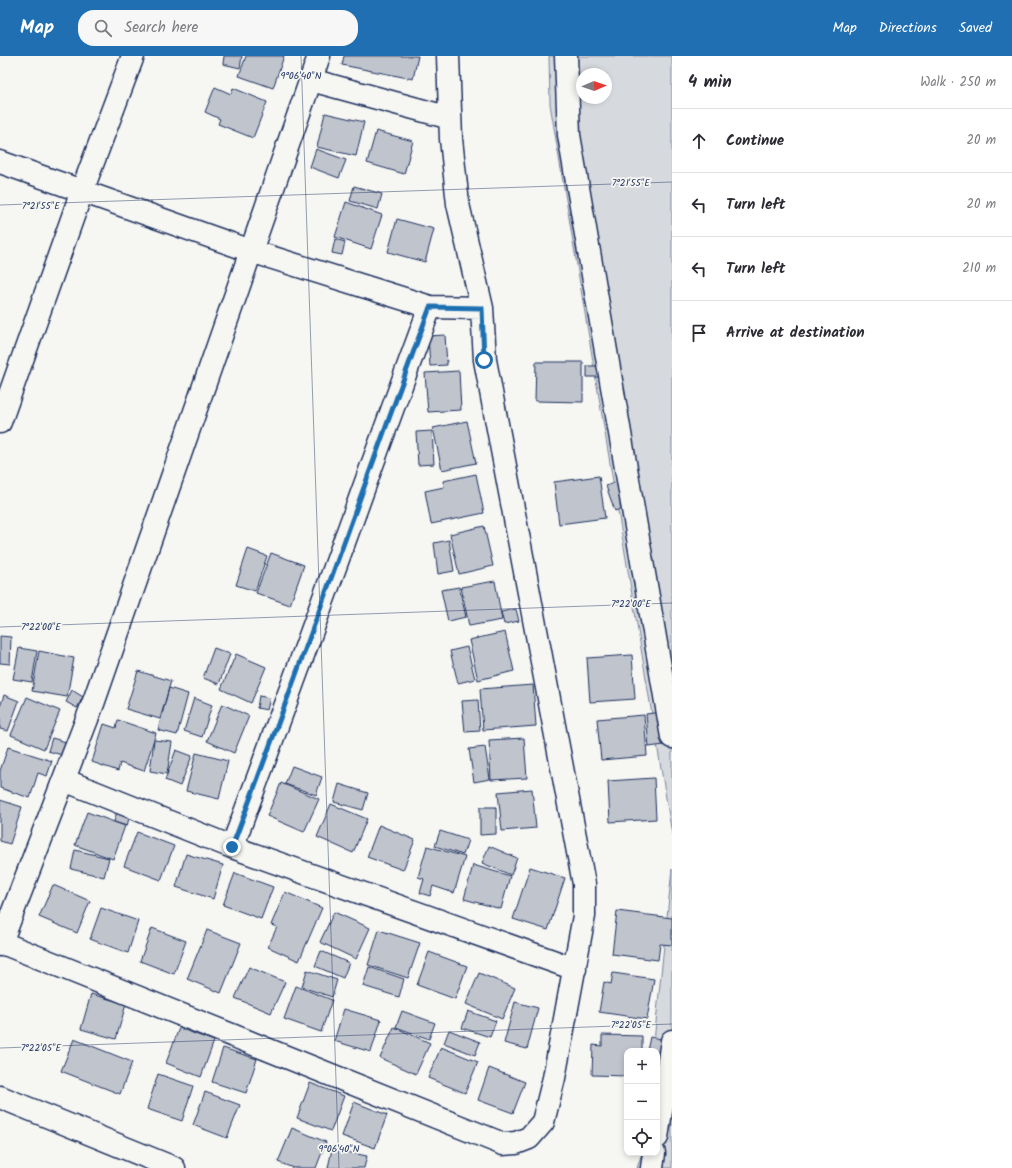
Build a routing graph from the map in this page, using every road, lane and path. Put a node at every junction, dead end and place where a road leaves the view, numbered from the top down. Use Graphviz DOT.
graph roads {
  1 [pos="133,56"];
  2 [pos="319,56"];
  3 [pos="448,56"];
  4 [pos="566,56"];
  5 [pos="311,80"];
  6 [pos="450,118"];
  7 [pos="0,162"];
  8 [pos="82,191"];
  9 [pos="251,251"];
  10 [pos="430,307"];
  11 [pos="482,308"];
  12 [pos="0,422"];
  13 [pos="672,737"];
  14 [pos="64,780"];
  15 [pos="232,847"];
  16 [pos="0,943"];
  17 [pos="575,968"];
  18 [pos="672,1041"];
  19 [pos="0,1097"];
  20 [pos="660,1120"];
  21 [pos="654,1156"];
  22 [pos="174,1168"];
  23 [pos="652,1168"];
  1 -- 8 [label="street"];
  2 -- 5 [label="street"];
  3 -- 6 [label="street"];
  4 -- 13 [label="street"];
  5 -- 6 [label="street"];
  5 -- 9 [label="street"];
  6 -- 11 [label="street"];
  7 -- 8 [label="street"];
  8 -- 9 [label="street"];
  8 -- 12 [label="street"];
  9 -- 10 [label="street"];
  9 -- 14 [label="street"];
  10 -- 11 [label="street"];
  10 -- 15 [label="street"];
  11 -- 17 [label="street"];
  14 -- 15 [label="street"];
  14 -- 16 [label="street"];
  15 -- 17 [label="street"];
  16 -- 17 [label="street"];
  18 -- 20 [label="street"];
  19 -- 22 [label="street"];
  21 -- 23 [label="street"];
}
